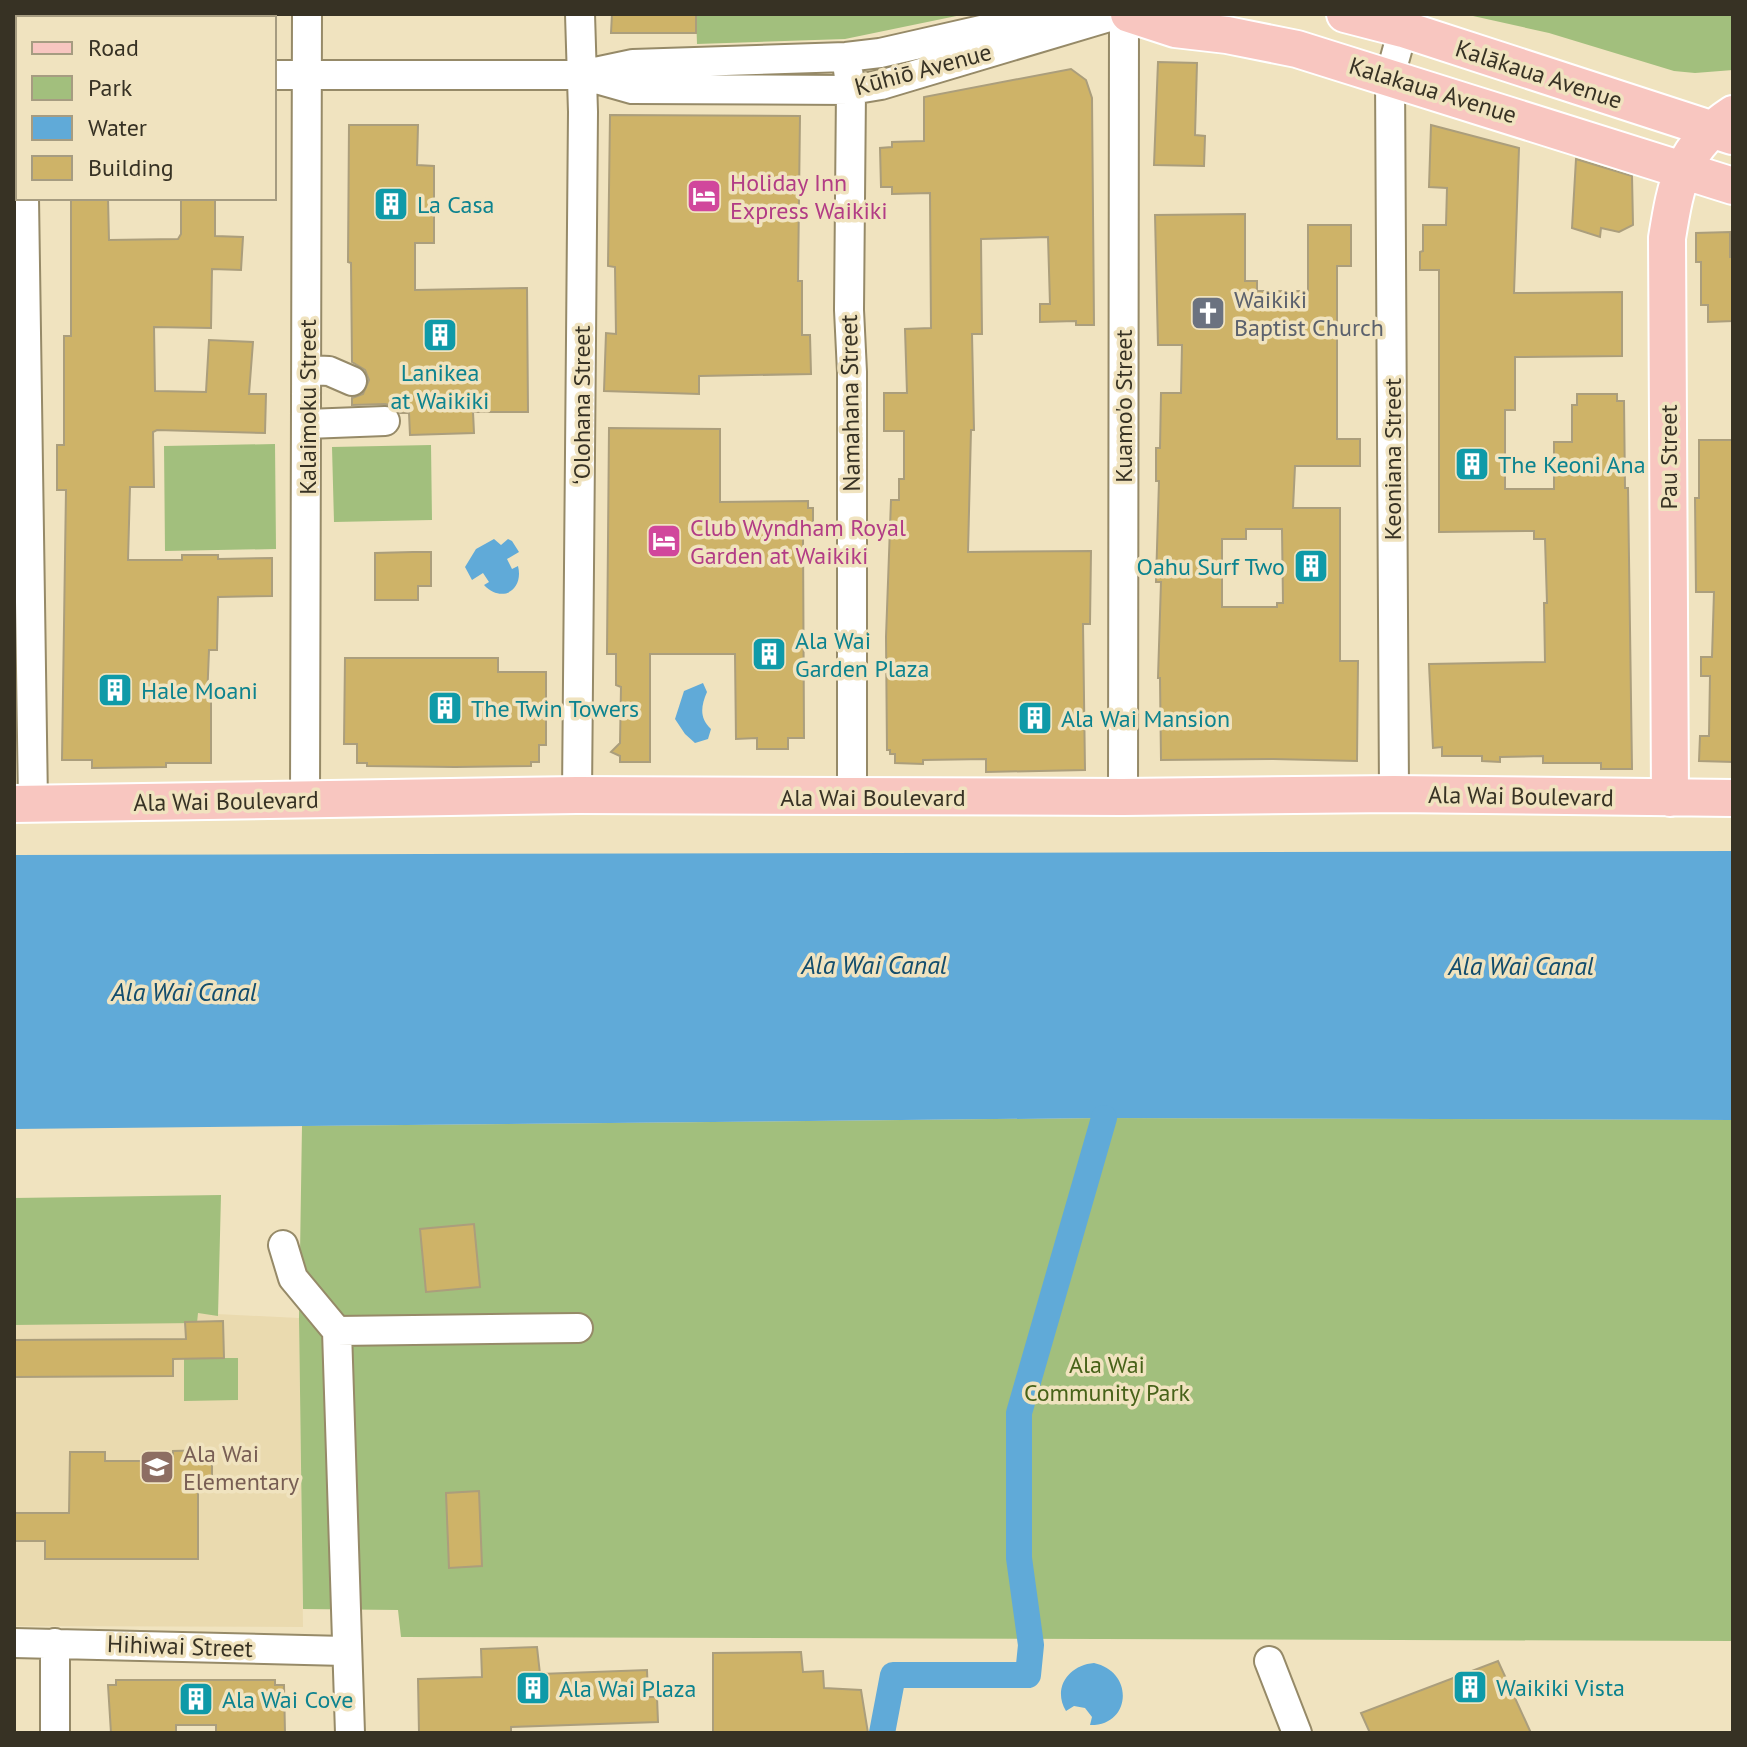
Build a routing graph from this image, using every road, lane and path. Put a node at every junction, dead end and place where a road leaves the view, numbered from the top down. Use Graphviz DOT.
graph roads {
  1 [pos="307,14"];
  2 [pos="580,14"];
  3 [pos="1052,14"];
  4 [pos="1124,14"];
  5 [pos="1345,14"];
  6 [pos="1403,29"];
  7 [pos="846,57"];
  8 [pos="276,75"];
  9 [pos="308,75"];
  10 [pos="581,75"];
  11 [pos="1390,76"];
  12 [pos="851,90"];
  13 [pos="1726,127"];
  14 [pos="1682,169"];
  15 [pos="1733,186"];
  16 [pos="24,200"];
  17 [pos="308,370"];
  18 [pos="352,381"];
  19 [pos="385,421"];
  20 [pos="307,424"];
  21 [pos="1394,794"];
  22 [pos="577,795"];
  23 [pos="852,797"];
  24 [pos="1123,797"];
  25 [pos="1670,798"];
  26 [pos="1733,798"];
  27 [pos="305,800"];
  28 [pos="23,804"];
  29 [pos="283,1245"];
  30 [pos="578,1328"];
  31 [pos="337,1331"];
  32 [pos="14,1643"];
  33 [pos="55,1643"];
  34 [pos="345,1651"];
  35 [pos="1269,1661"];
  36 [pos="55,1733"];
  37 [pos="350,1733"];
  38 [pos="1297,1733"];
  1 -- 9 [label="street, Kalaimoku Street"];
  2 -- 10 [label="street, ʻOlohana Street"];
  3 -- 7 [label="street, Kūhiō Avenue"];
  4 -- 11 [label="main road, Kalakaua Avenue"];
  4 -- 12 [label="street, Kūhiō Avenue"];
  4 -- 24 [label="street, Kuamo'o Street"];
  5 -- 6 [label="main road, Kalākaua Avenue"];
  6 -- 11 [label="street, Keoniana Street"];
  6 -- 13 [label="main road, Kalākaua Avenue"];
  7 -- 10 [label="street, Kūhiō Avenue"];
  7 -- 12 [label="street, Namahana Street"];
  8 -- 9 [label="street, Kūhiō Avenue"];
  9 -- 10 [label="street, Kūhiō Avenue"];
  9 -- 17 [label="street, Kalaimoku Street"];
  10 -- 12 [label="street, Kūhiō Avenue"];
  10 -- 22 [label="street, ʻOlohana Street"];
  11 -- 14 [label="main road, Kalakaua Avenue"];
  11 -- 21 [label="street, Keoniana Street"];
  12 -- 23 [label="street, Namahana Street"];
  13 -- 14 [label="main road, Pau Street"];
  14 -- 15 [label="main road, Kalakaua Avenue"];
  14 -- 25 [label="main road, Pau Street"];
  16 -- 28 [label="street"];
  17 -- 18 [label="street"];
  17 -- 20 [label="street, Kalaimoku Street"];
  19 -- 20 [label="street"];
  20 -- 27 [label="street, Kalaimoku Street"];
  21 -- 24 [label="main road, Ala Wai Boulevard"];
  21 -- 25 [label="main road, Ala Wai Boulevard"];
  22 -- 23 [label="main road, Ala Wai Boulevard"];
  22 -- 27 [label="main road, Ala Wai Boulevard"];
  23 -- 24 [label="main road, Ala Wai Boulevard"];
  25 -- 26 [label="main road, Ala Wai Boulevard"];
  27 -- 28 [label="main road, Ala Wai Boulevard"];
  29 -- 31 [label="street"];
  30 -- 31 [label="street"];
  31 -- 34 [label="street"];
  32 -- 33 [label="street, Hihiwai Street"];
  33 -- 34 [label="street, Hihiwai Street"];
  33 -- 36 [label="street"];
  34 -- 37 [label="street"];
  35 -- 38 [label="street"];
}
